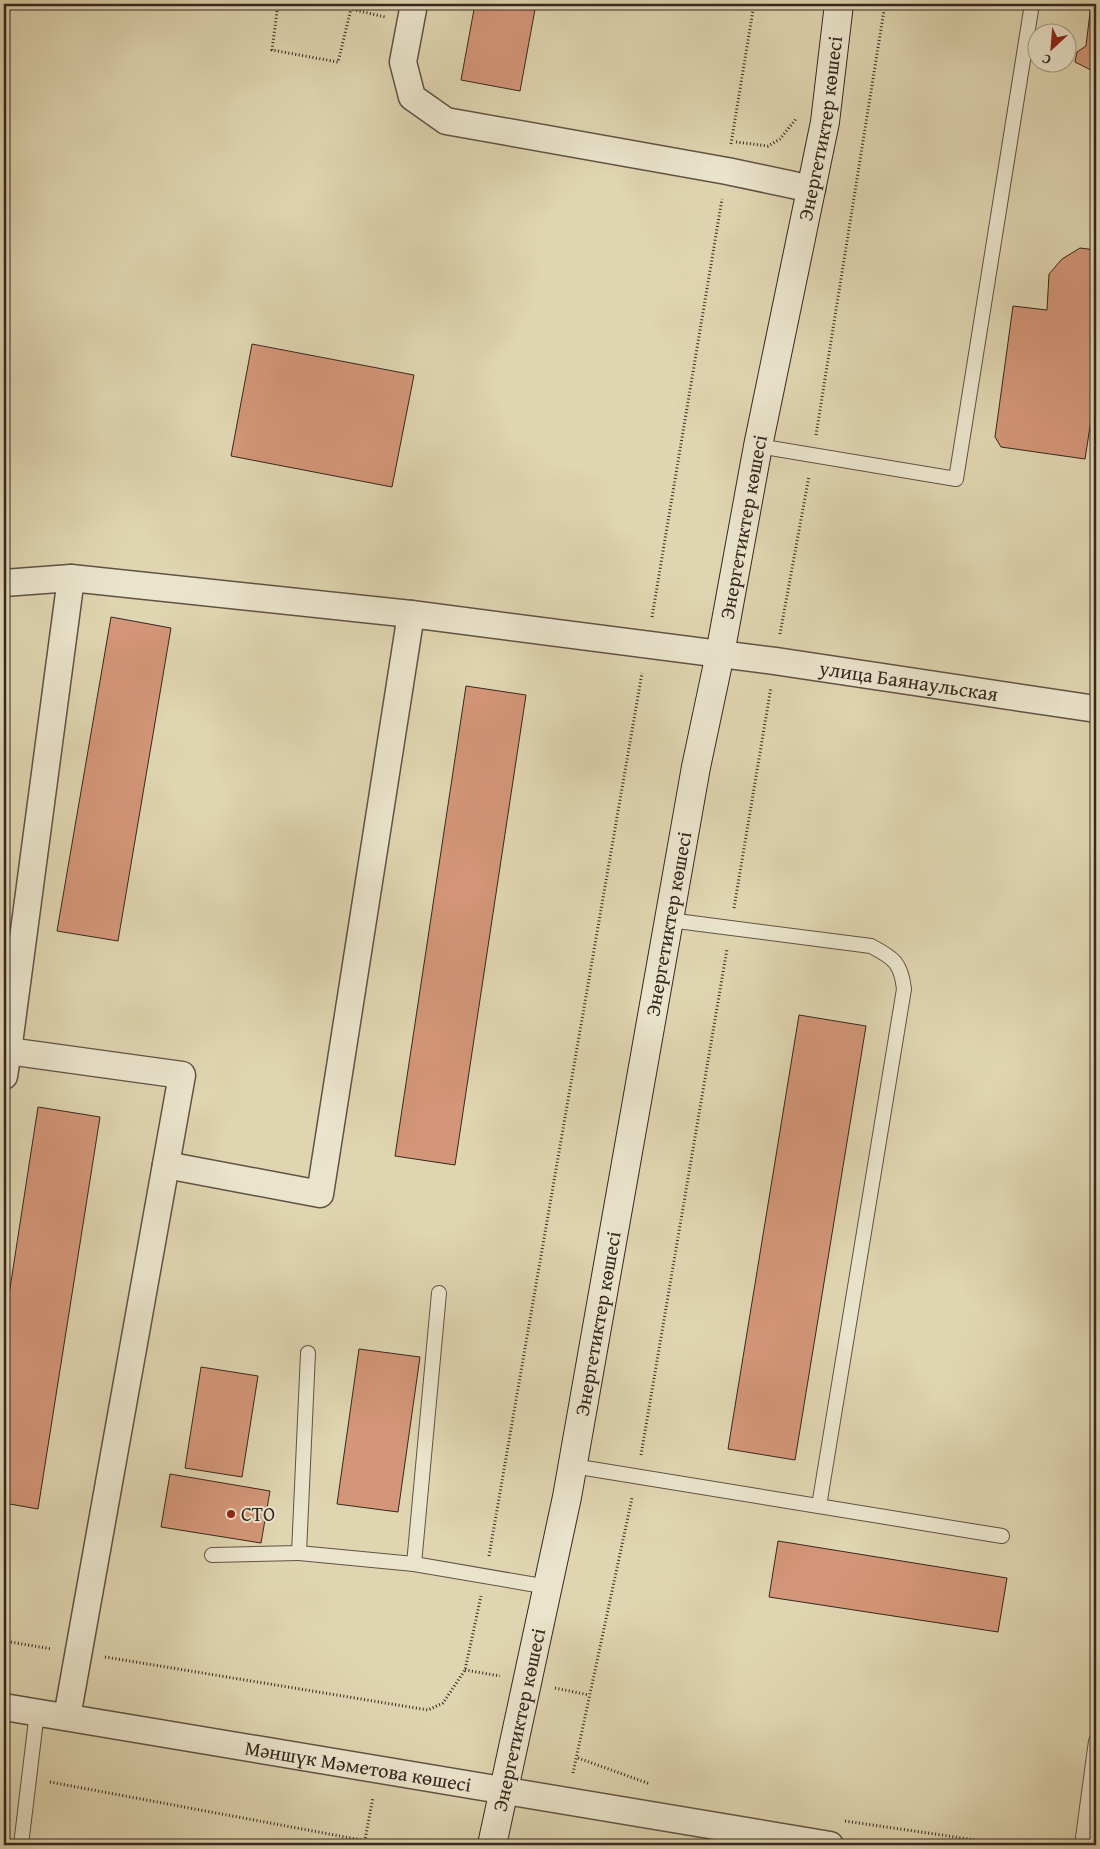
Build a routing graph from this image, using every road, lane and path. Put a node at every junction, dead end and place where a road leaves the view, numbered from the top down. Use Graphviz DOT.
graph roads {
  1 [pos="278,4"];
  2 [pos="352,4"];
  3 [pos="754,4"];
  4 [pos="839,4"];
  5 [pos="1032,4"];
  6 [pos="351,9"];
  7 [pos="412,13"];
  8 [pos="796,118"];
  9 [pos="722,140"];
  10 [pos="732,142"];
  11 [pos="727,171"];
  12 [pos="812,189"];
  13 [pos="758,446"];
  14 [pos="72,578"];
  15 [pos="4,583"];
  16 [pos="411,614"];
  17 [pos="647,644"];
  18 [pos="720,654"];
  19 [pos="1096,709"];
  20 [pos="669,920"];
  21 [pos="8,1051"];
  22 [pos="4,1076"];
  23 [pos="166,1165"];
  24 [pos="439,1292"];
  25 [pos="308,1353"];
  26 [pos="573,1466"];
  27 [pos="819,1506"];
  28 [pos="1002,1536"];
  29 [pos="299,1553"];
  30 [pos="212,1555"];
  31 [pos="414,1564"];
  32 [pos="485,1576"];
  33 [pos="548,1587"];
  34 [pos="4,1641"];
  35 [pos="78,1653"];
  36 [pos="4,1706"];
  37 [pos="36,1712"];
  38 [pos="67,1717"];
  39 [pos="1096,1741"];
  40 [pos="378,1770"];
  41 [pos="29,1778"];
  42 [pos="503,1792"];
  43 [pos="365,1843"];
  44 [pos="21,1845"];
  45 [pos="388,1845"];
  46 [pos="492,1845"];
  47 [pos="830,1845"];
  48 [pos="1082,1845"];
  1 -- 6 [label="path"];
  2 -- 6 [label="path"];
  3 -- 10 [label="path"];
  4 -- 12 [label="main road, Энергетиктер көшесі"];
  5 -- 13 [label="lane"];
  6 -- 7 [label="path"];
  7 -- 11 [label="street"];
  8 -- 10 [label="path"];
  9 -- 10 [label="path"];
  10 -- 11 [label="path"];
  11 -- 12 [label="street"];
  11 -- 17 [label="path"];
  12 -- 13 [label="main road, Энергетиктер көшесі"];
  13 -- 18 [label="main road, Энергетиктер көшесі"];
  14 -- 15 [label="street, улица Баянаульская"];
  14 -- 16 [label="street, улица Баянаульская"];
  14 -- 21 [label="street"];
  16 -- 17 [label="street, улица Баянаульская"];
  16 -- 23 [label="street"];
  17 -- 18 [label="street, улица Баянаульская"];
  17 -- 32 [label="path"];
  18 -- 19 [label="street, улица Баянаульская"];
  18 -- 20 [label="main road, Энергетиктер көшесі"];
  20 -- 26 [label="main road, Энергетиктер көшесі"];
  20 -- 27 [label="lane"];
  21 -- 22 [label="street"];
  21 -- 23 [label="street"];
  23 -- 35 [label="street"];
  24 -- 31 [label="lane"];
  25 -- 29 [label="lane"];
  26 -- 27 [label="lane"];
  26 -- 33 [label="main road, Энергетиктер көшесі"];
  27 -- 28 [label="lane"];
  29 -- 30 [label="lane"];
  29 -- 31 [label="lane"];
  31 -- 32 [label="lane"];
  32 -- 33 [label="lane"];
  32 -- 35 [label="path"];
  33 -- 42 [label="main road, Энергетиктер көшесі"];
  34 -- 35 [label="path"];
  35 -- 38 [label="street"];
  36 -- 37 [label="street, Мәншүк Мәметова көшесі"];
  37 -- 38 [label="street, Мәншүк Мәметова көшесі"];
  37 -- 41 [label="lane"];
  38 -- 40 [label="street, Мәншүк Мәметова көшесі"];
  39 -- 48 [label="lane"];
  40 -- 42 [label="street, Мәншүк Мәметова көшесі"];
  40 -- 43 [label="path"];
  41 -- 43 [label="path"];
  41 -- 44 [label="lane"];
  42 -- 46 [label="main road, Энергетиктер көшесі"];
  42 -- 47 [label="street, Мәншүк Мәметова көшесі"];
  43 -- 45 [label="path"];
}
